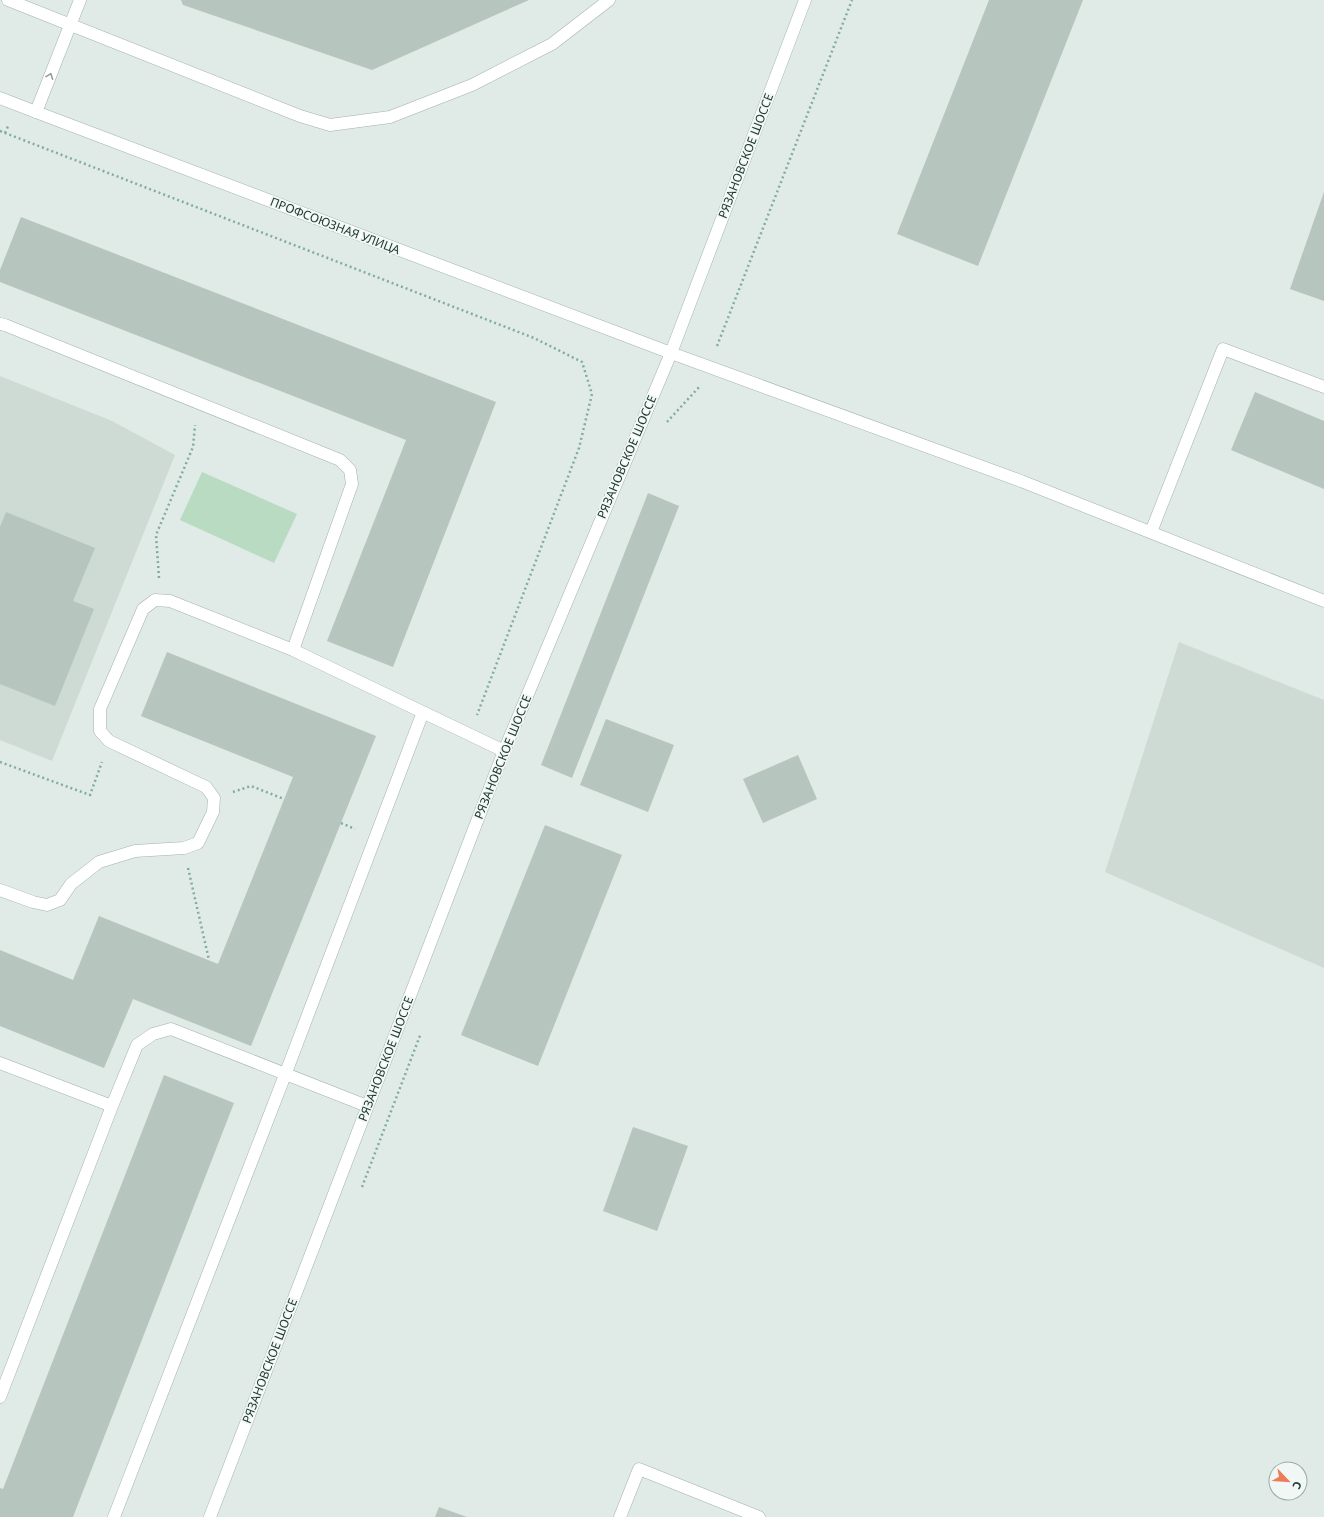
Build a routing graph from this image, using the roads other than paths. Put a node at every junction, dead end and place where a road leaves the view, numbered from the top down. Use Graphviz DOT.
graph roads {
  1 [pos="8,0"];
  2 [pos="80,0"];
  3 [pos="610,0"];
  4 [pos="805,0"];
  5 [pos="70,24"];
  6 [pos="0,98"];
  7 [pos="36,112"];
  8 [pos="0,324"];
  9 [pos="671,353"];
  10 [pos="1324,387"];
  11 [pos="1151,532"];
  12 [pos="1324,601"];
  13 [pos="293,650"];
  14 [pos="423,712"];
  15 [pos="504,751"];
  16 [pos="0,890"];
  17 [pos="0,1063"];
  18 [pos="285,1075"];
  19 [pos="112,1106"];
  20 [pos="367,1106"];
  21 [pos="0,1397"];
  22 [pos="114,1517"];
  23 [pos="210,1517"];
  24 [pos="620,1517"];
  25 [pos="759,1517"];
  1 -- 5 [label="street"];
  2 -- 5 [label="street"];
  3 -- 5 [label="street"];
  4 -- 9 [label="street, РЯЗАНОВСКОЕ ШОССЕ"];
  7 -- 5 [label="street, one-way"];
  6 -- 7 [label="street, ПРОФСОЮЗНАЯ УЛИЦА"];
  7 -- 9 [label="street, ПРОФСОЮЗНАЯ УЛИЦА"];
  8 -- 13 [label="street"];
  9 -- 11 [label="street, ПРОФСОЮЗНАЯ УЛИЦА"];
  9 -- 15 [label="street, РЯЗАНОВСКОЕ ШОССЕ"];
  10 -- 11 [label="street"];
  11 -- 12 [label="street, ПРОФСОЮЗНАЯ УЛИЦА"];
  13 -- 14 [label="street"];
  13 -- 16 [label="street"];
  14 -- 15 [label="street"];
  14 -- 18 [label="street"];
  15 -- 20 [label="street, РЯЗАНОВСКОЕ ШОССЕ"];
  17 -- 19 [label="street"];
  18 -- 19 [label="street"];
  18 -- 20 [label="street"];
  18 -- 22 [label="street"];
  19 -- 21 [label="street"];
  20 -- 23 [label="street, РЯЗАНОВСКОЕ ШОССЕ"];
  24 -- 25 [label="street"];
}
